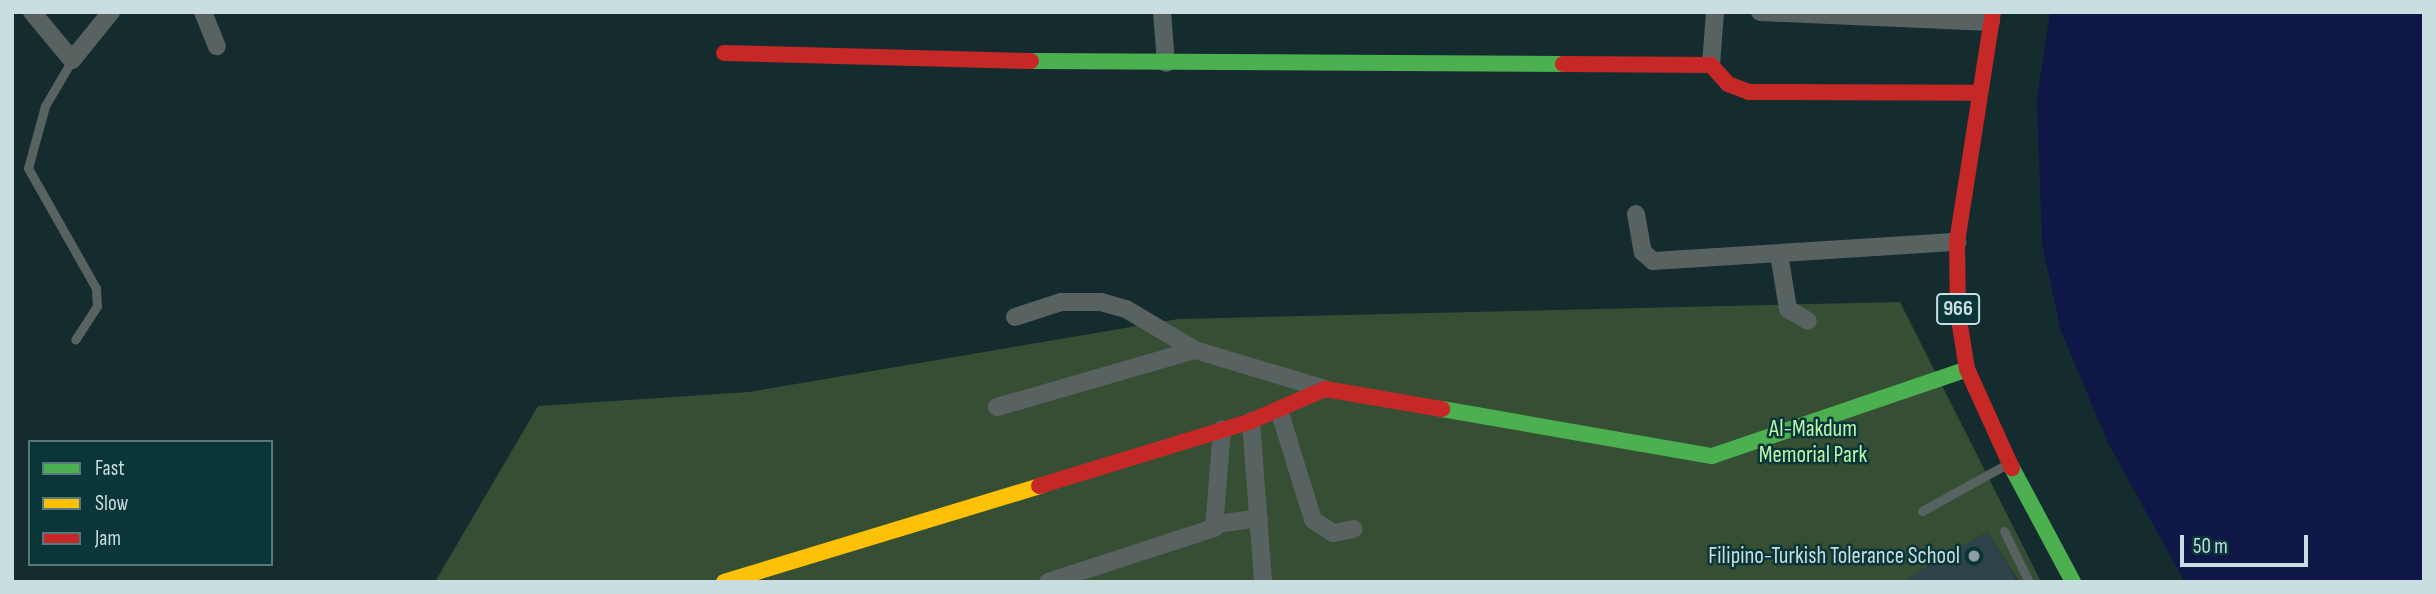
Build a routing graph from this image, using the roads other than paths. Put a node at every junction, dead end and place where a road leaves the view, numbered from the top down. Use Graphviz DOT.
graph roads {
  1 [pos="32,12"];
  2 [pos="111,12"];
  3 [pos="203,12"];
  4 [pos="1162,12"];
  5 [pos="1715,12"];
  6 [pos="1760,12"];
  7 [pos="1830,14"];
  8 [pos="1891,15"];
  9 [pos="1992,17"];
  10 [pos="217,46"];
  11 [pos="724,53"];
  12 [pos="72,60"];
  13 [pos="1166,63"];
  14 [pos="1712,65"];
  15 [pos="1980,93"];
  16 [pos="1636,214"];
  17 [pos="1957,242"];
  18 [pos="1779,254"];
  19 [pos="1015,317"];
  20 [pos="1808,321"];
  21 [pos="75,340"];
  22 [pos="1195,350"];
  23 [pos="1967,369"];
  24 [pos="1325,389"];
  25 [pos="997,407"];
  26 [pos="1279,410"];
  27 [pos="1251,421"];
  28 [pos="1223,429"];
  29 [pos="2009,463"];
  30 [pos="1922,511"];
  31 [pos="1259,518"];
  32 [pos="1217,524"];
  33 [pos="1354,529"];
  34 [pos="2004,531"];
  35 [pos="723,582"];
  36 [pos="1048,582"];
  37 [pos="1263,582"];
  38 [pos="2029,582"];
  39 [pos="2073,582"];
  1 -- 12 [label="street"];
  2 -- 12 [label="street"];
  3 -- 10 [label="street"];
  4 -- 13 [label="street"];
  5 -- 14 [label="street"];
  6 -- 7 [label="street"];
  7 -- 8 [label="street"];
  8 -- 9 [label="street"];
  9 -- 15 [label="street, 966"];
  11 -- 13 [label="street"];
  12 -- 21 [label="lane"];
  13 -- 14 [label="street"];
  14 -- 15 [label="street"];
  15 -- 17 [label="street, 966"];
  16 -- 18 [label="street"];
  17 -- 18 [label="street"];
  17 -- 23 [label="street, 966"];
  18 -- 20 [label="street"];
  19 -- 22 [label="street"];
  22 -- 24 [label="street"];
  22 -- 25 [label="street"];
  23 -- 24 [label="street"];
  23 -- 29 [label="street, 966"];
  24 -- 26 [label="street"];
  26 -- 27 [label="street"];
  26 -- 33 [label="street"];
  27 -- 28 [label="street"];
  27 -- 31 [label="street"];
  28 -- 32 [label="street"];
  28 -- 35 [label="street"];
  29 -- 30 [label="lane"];
  29 -- 39 [label="street, 966"];
  31 -- 32 [label="street"];
  31 -- 37 [label="street"];
  32 -- 36 [label="street"];
  34 -- 38 [label="lane"];
}
